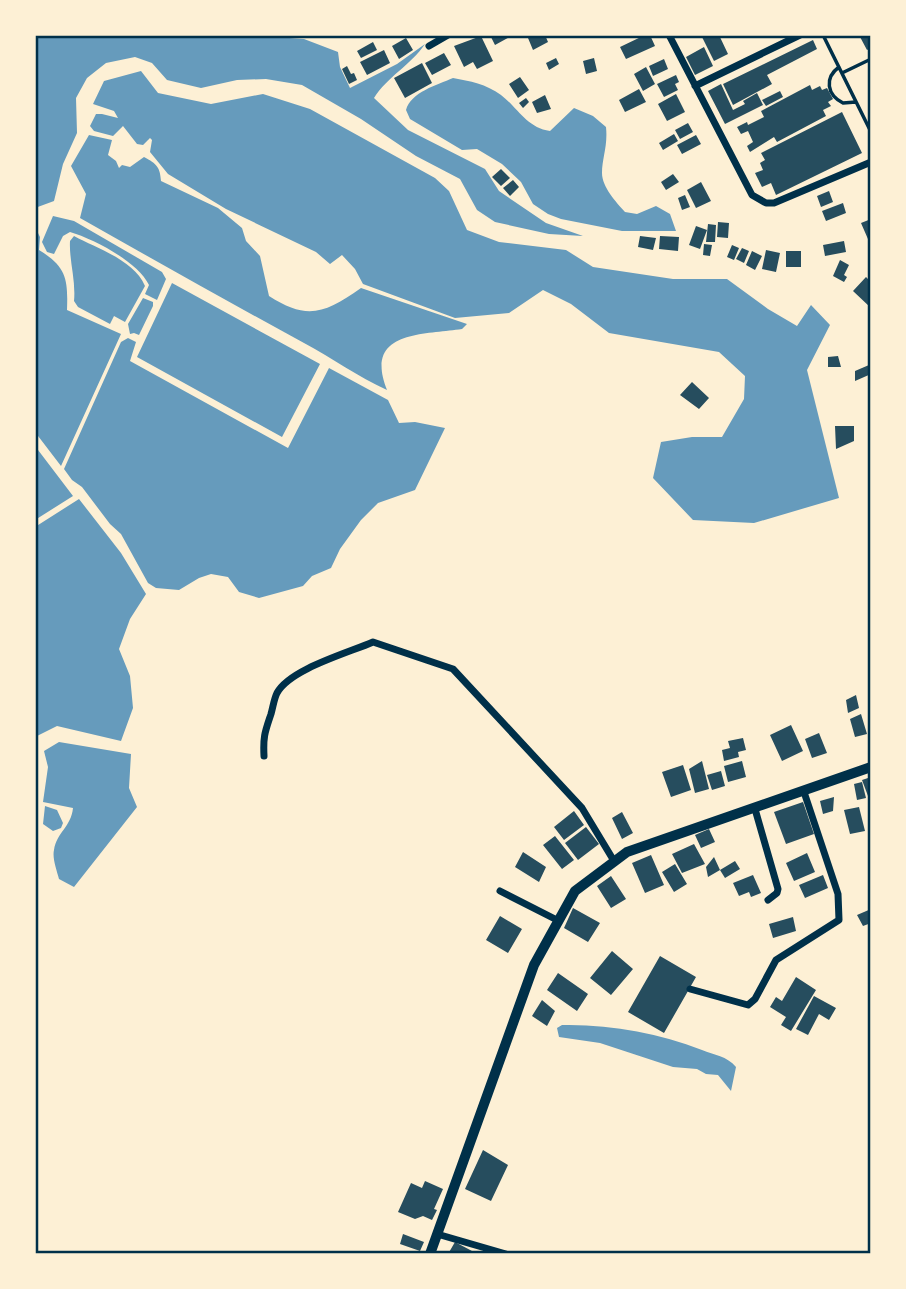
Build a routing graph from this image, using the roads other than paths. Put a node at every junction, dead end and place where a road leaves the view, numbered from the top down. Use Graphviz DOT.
graph roads {
  1 [pos="448,35"];
  2 [pos="670,35"];
  3 [pos="800,35"];
  4 [pos="823,35"];
  5 [pos="429,46"];
  6 [pos="871,59"];
  7 [pos="839,67"];
  8 [pos="842,73"];
  9 [pos="695,86"];
  10 [pos="856,102"];
  11 [pos="871,132"];
  12 [pos="871,162"];
  13 [pos="264,756"];
  14 [pos="871,767"];
  15 [pos="804,792"];
  16 [pos="755,809"];
  17 [pos="614,861"];
  18 [pos="500,891"];
  19 [pos="768,900"];
  20 [pos="557,920"];
  21 [pos="690,989"];
  22 [pos="438,1234"];
  23 [pos="430,1254"];
  24 [pos="506,1254"];
  1 -- 5 [label="street"];
  2 -- 9 [label="street"];
  3 -- 9 [label="street"];
  4 -- 7 [label="lane"];
  6 -- 8 [label="lane"];
  7 -- 8 [label="lane"];
  7 -- 10 [label="lane"];
  8 -- 10 [label="lane"];
  9 -- 12 [label="street"];
  10 -- 11 [label="lane"];
  13 -- 17 [label="street"];
  14 -- 15 [label="main road"];
  15 -- 16 [label="main road"];
  15 -- 21 [label="street"];
  16 -- 17 [label="main road"];
  16 -- 19 [label="street"];
  17 -- 20 [label="main road"];
  18 -- 20 [label="street"];
  20 -- 22 [label="main road"];
  22 -- 23 [label="main road"];
  22 -- 24 [label="street"];
}
